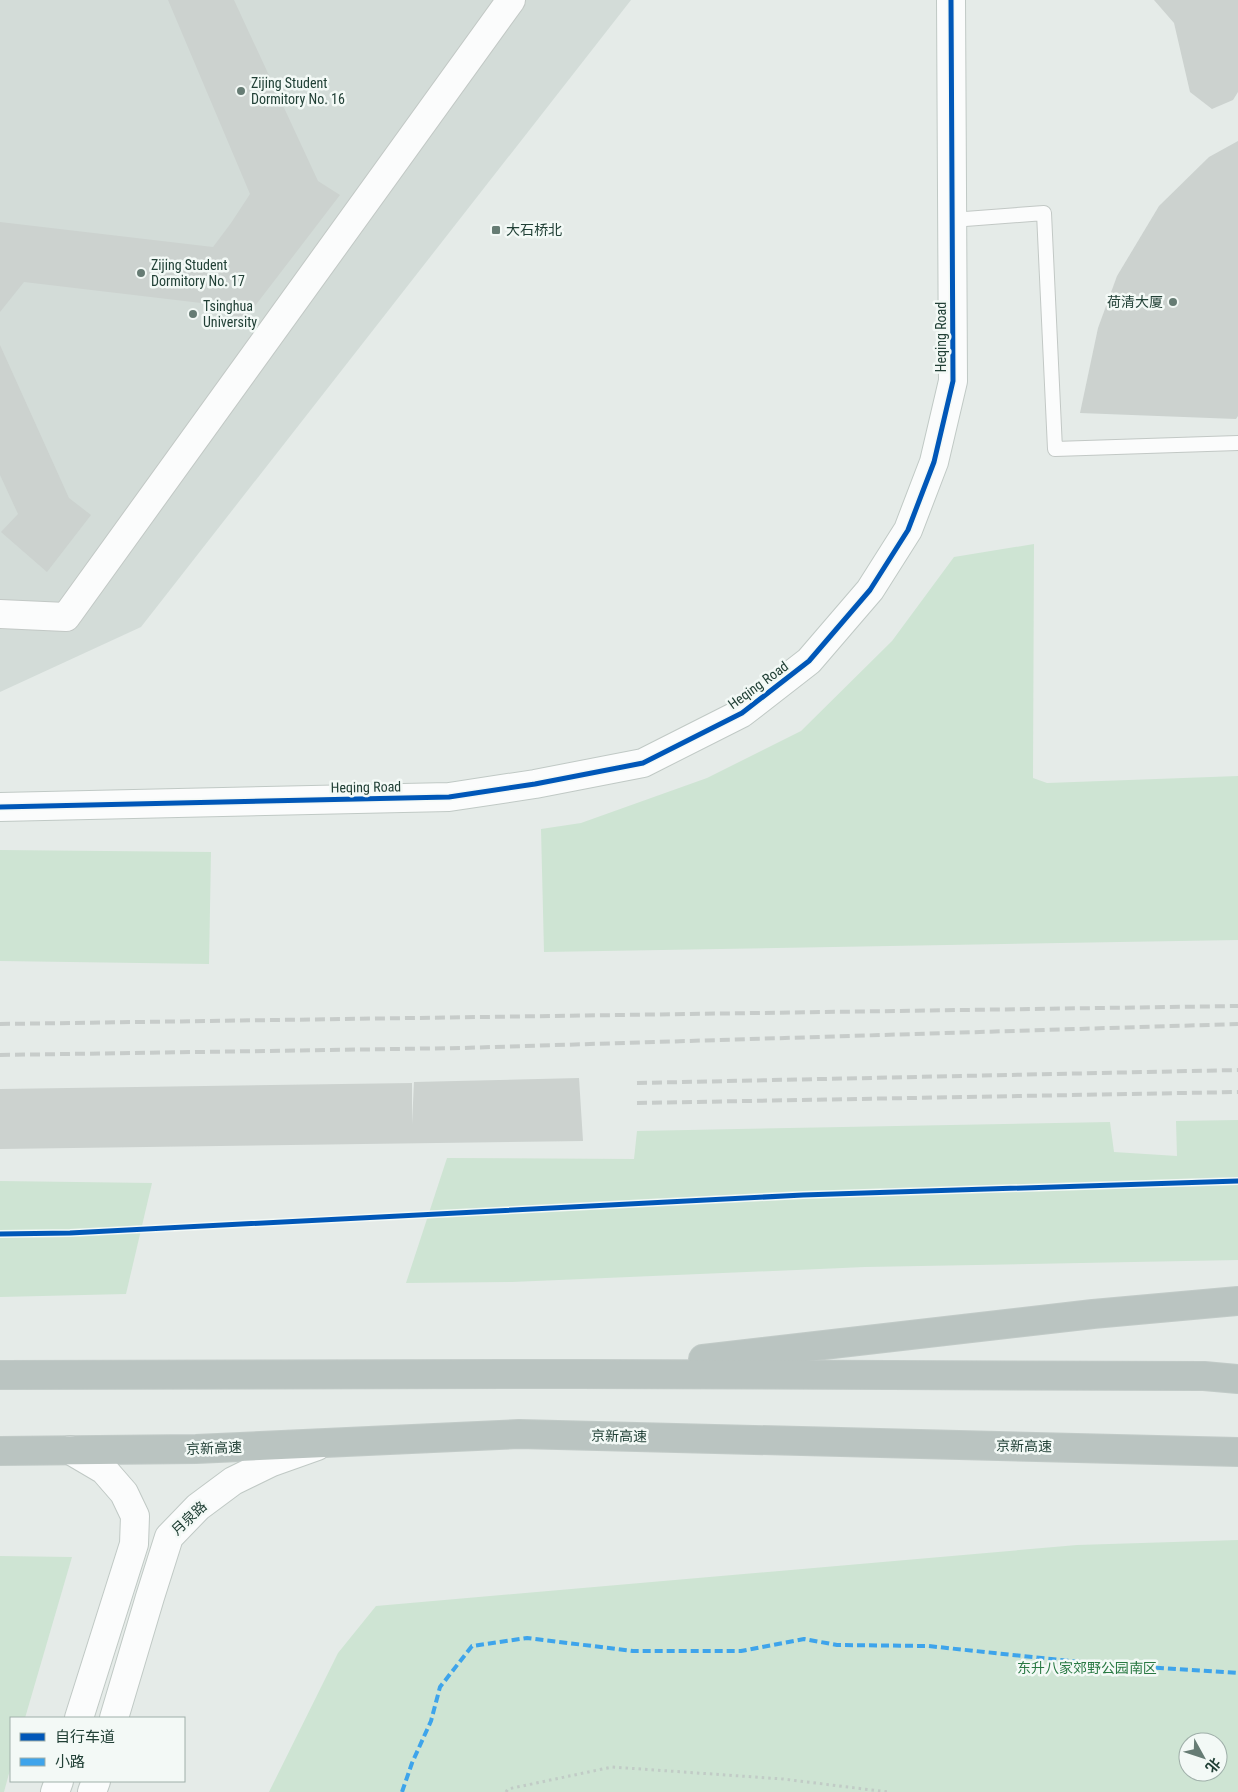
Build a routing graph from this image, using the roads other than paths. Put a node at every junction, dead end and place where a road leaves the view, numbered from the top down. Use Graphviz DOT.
graph roads {
  1 [pos="511,0"];
  2 [pos="951,0"];
  3 [pos="952,220"];
  4 [pos="1238,443"];
  5 [pos="0,614"];
  6 [pos="0,807"];
  7 [pos="1238,1301"];
  8 [pos="577,1374"];
  9 [pos="0,1376"];
  10 [pos="1238,1379"];
  11 [pos="326,1443"];
  12 [pos="70,1450"];
  13 [pos="0,1451"];
  14 [pos="1238,1452"];
  15 [pos="79,1717"];
  16 [pos="114,1717"];
  1 -- 5 [label="main road"];
  2 -- 3 [label="main road, Heqing Road"];
  3 -- 4 [label="lane"];
  3 -- 6 [label="main road, Heqing Road"];
  7 -- 8 [label="highway"];
  8 -- 9 [label="highway"];
  8 -- 10 [label="highway"];
  11 -- 12 [label="highway, 京新高速"];
  11 -- 14 [label="highway, 京新高速"];
  11 -- 16 [label="main road, 月泉路"];
  12 -- 13 [label="highway, 京新高速"];
  12 -- 15 [label="main road"];
}
